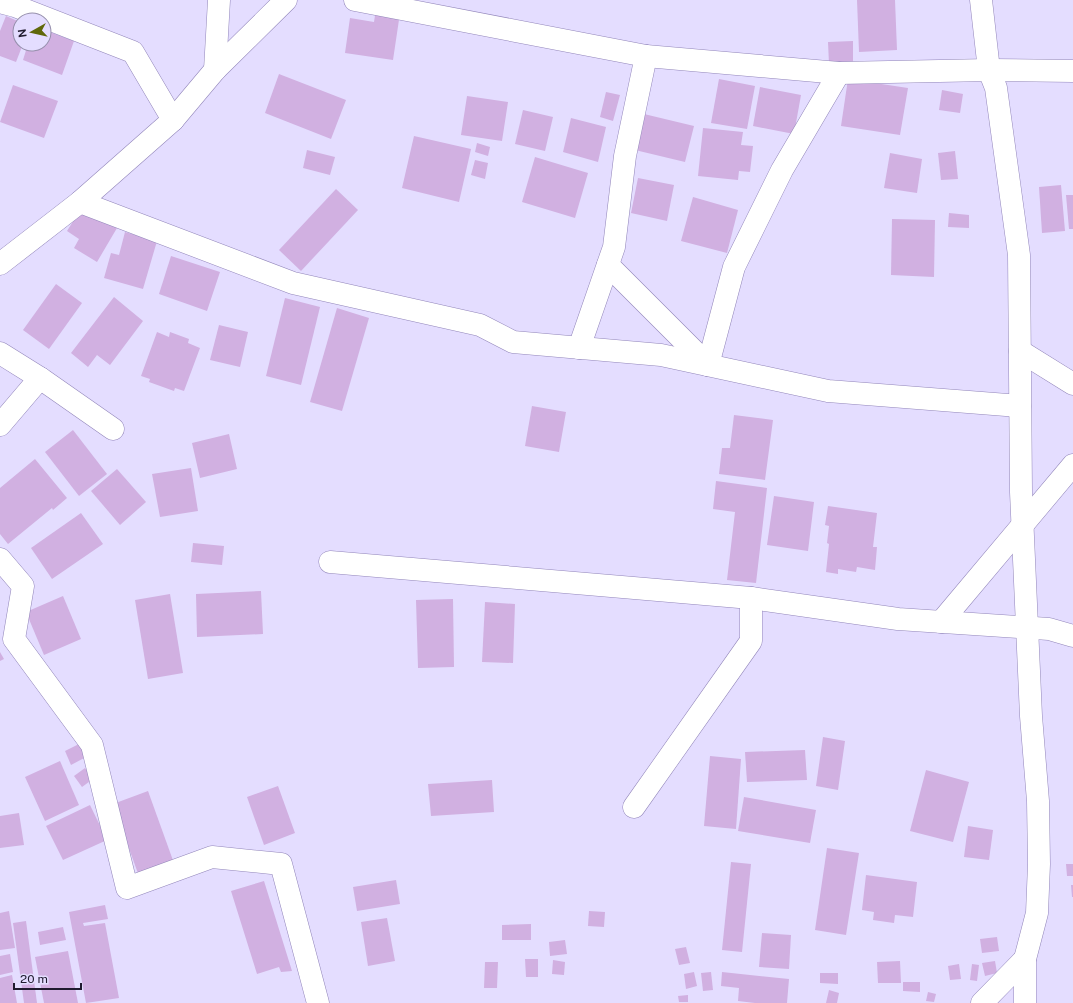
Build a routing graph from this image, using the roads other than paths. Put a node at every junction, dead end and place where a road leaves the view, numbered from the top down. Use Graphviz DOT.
graph roads {
  1 [pos="219,0"];
  2 [pos="286,0"];
  3 [pos="355,0"];
  4 [pos="981,0"];
  5 [pos="0,2"];
  6 [pos="646,56"];
  7 [pos="215,70"];
  8 [pos="989,70"];
  9 [pos="1073,71"];
  10 [pos="839,73"];
  11 [pos="173,120"];
  12 [pos="80,202"];
  13 [pos="0,264"];
  14 [pos="608,266"];
  15 [pos="579,348"];
  16 [pos="1020,351"];
  17 [pos="0,353"];
  18 [pos="708,365"];
  19 [pos="40,378"];
  20 [pos="1073,384"];
  21 [pos="1020,406"];
  22 [pos="0,425"];
  23 [pos="113,429"];
  24 [pos="1073,465"];
  25 [pos="1022,525"];
  26 [pos="0,559"];
  27 [pos="330,562"];
  28 [pos="751,598"];
  29 [pos="941,622"];
  30 [pos="1026,629"];
  31 [pos="1073,636"];
  32 [pos="634,807"];
  33 [pos="1025,959"];
  34 [pos="318,1003"];
  35 [pos="982,1003"];
  36 [pos="1025,1003"];
  1 -- 7 [label="street"];
  2 -- 7 [label="street"];
  3 -- 6 [label="street"];
  4 -- 8 [label="street"];
  5 -- 11 [label="street"];
  6 -- 10 [label="street"];
  6 -- 14 [label="street"];
  7 -- 11 [label="street"];
  8 -- 9 [label="street"];
  8 -- 10 [label="street"];
  8 -- 16 [label="street"];
  10 -- 18 [label="street"];
  11 -- 12 [label="street"];
  12 -- 13 [label="street"];
  12 -- 15 [label="street"];
  14 -- 15 [label="street"];
  14 -- 18 [label="street"];
  15 -- 18 [label="street"];
  16 -- 20 [label="street"];
  16 -- 21 [label="street"];
  17 -- 19 [label="street"];
  18 -- 21 [label="street"];
  19 -- 22 [label="street"];
  19 -- 23 [label="street"];
  21 -- 25 [label="street"];
  24 -- 25 [label="street"];
  25 -- 29 [label="street"];
  25 -- 30 [label="street"];
  26 -- 34 [label="street"];
  27 -- 28 [label="street"];
  28 -- 29 [label="street"];
  28 -- 32 [label="street"];
  29 -- 30 [label="street"];
  30 -- 31 [label="street"];
  30 -- 33 [label="street"];
  33 -- 35 [label="street"];
  33 -- 36 [label="street"];
}
